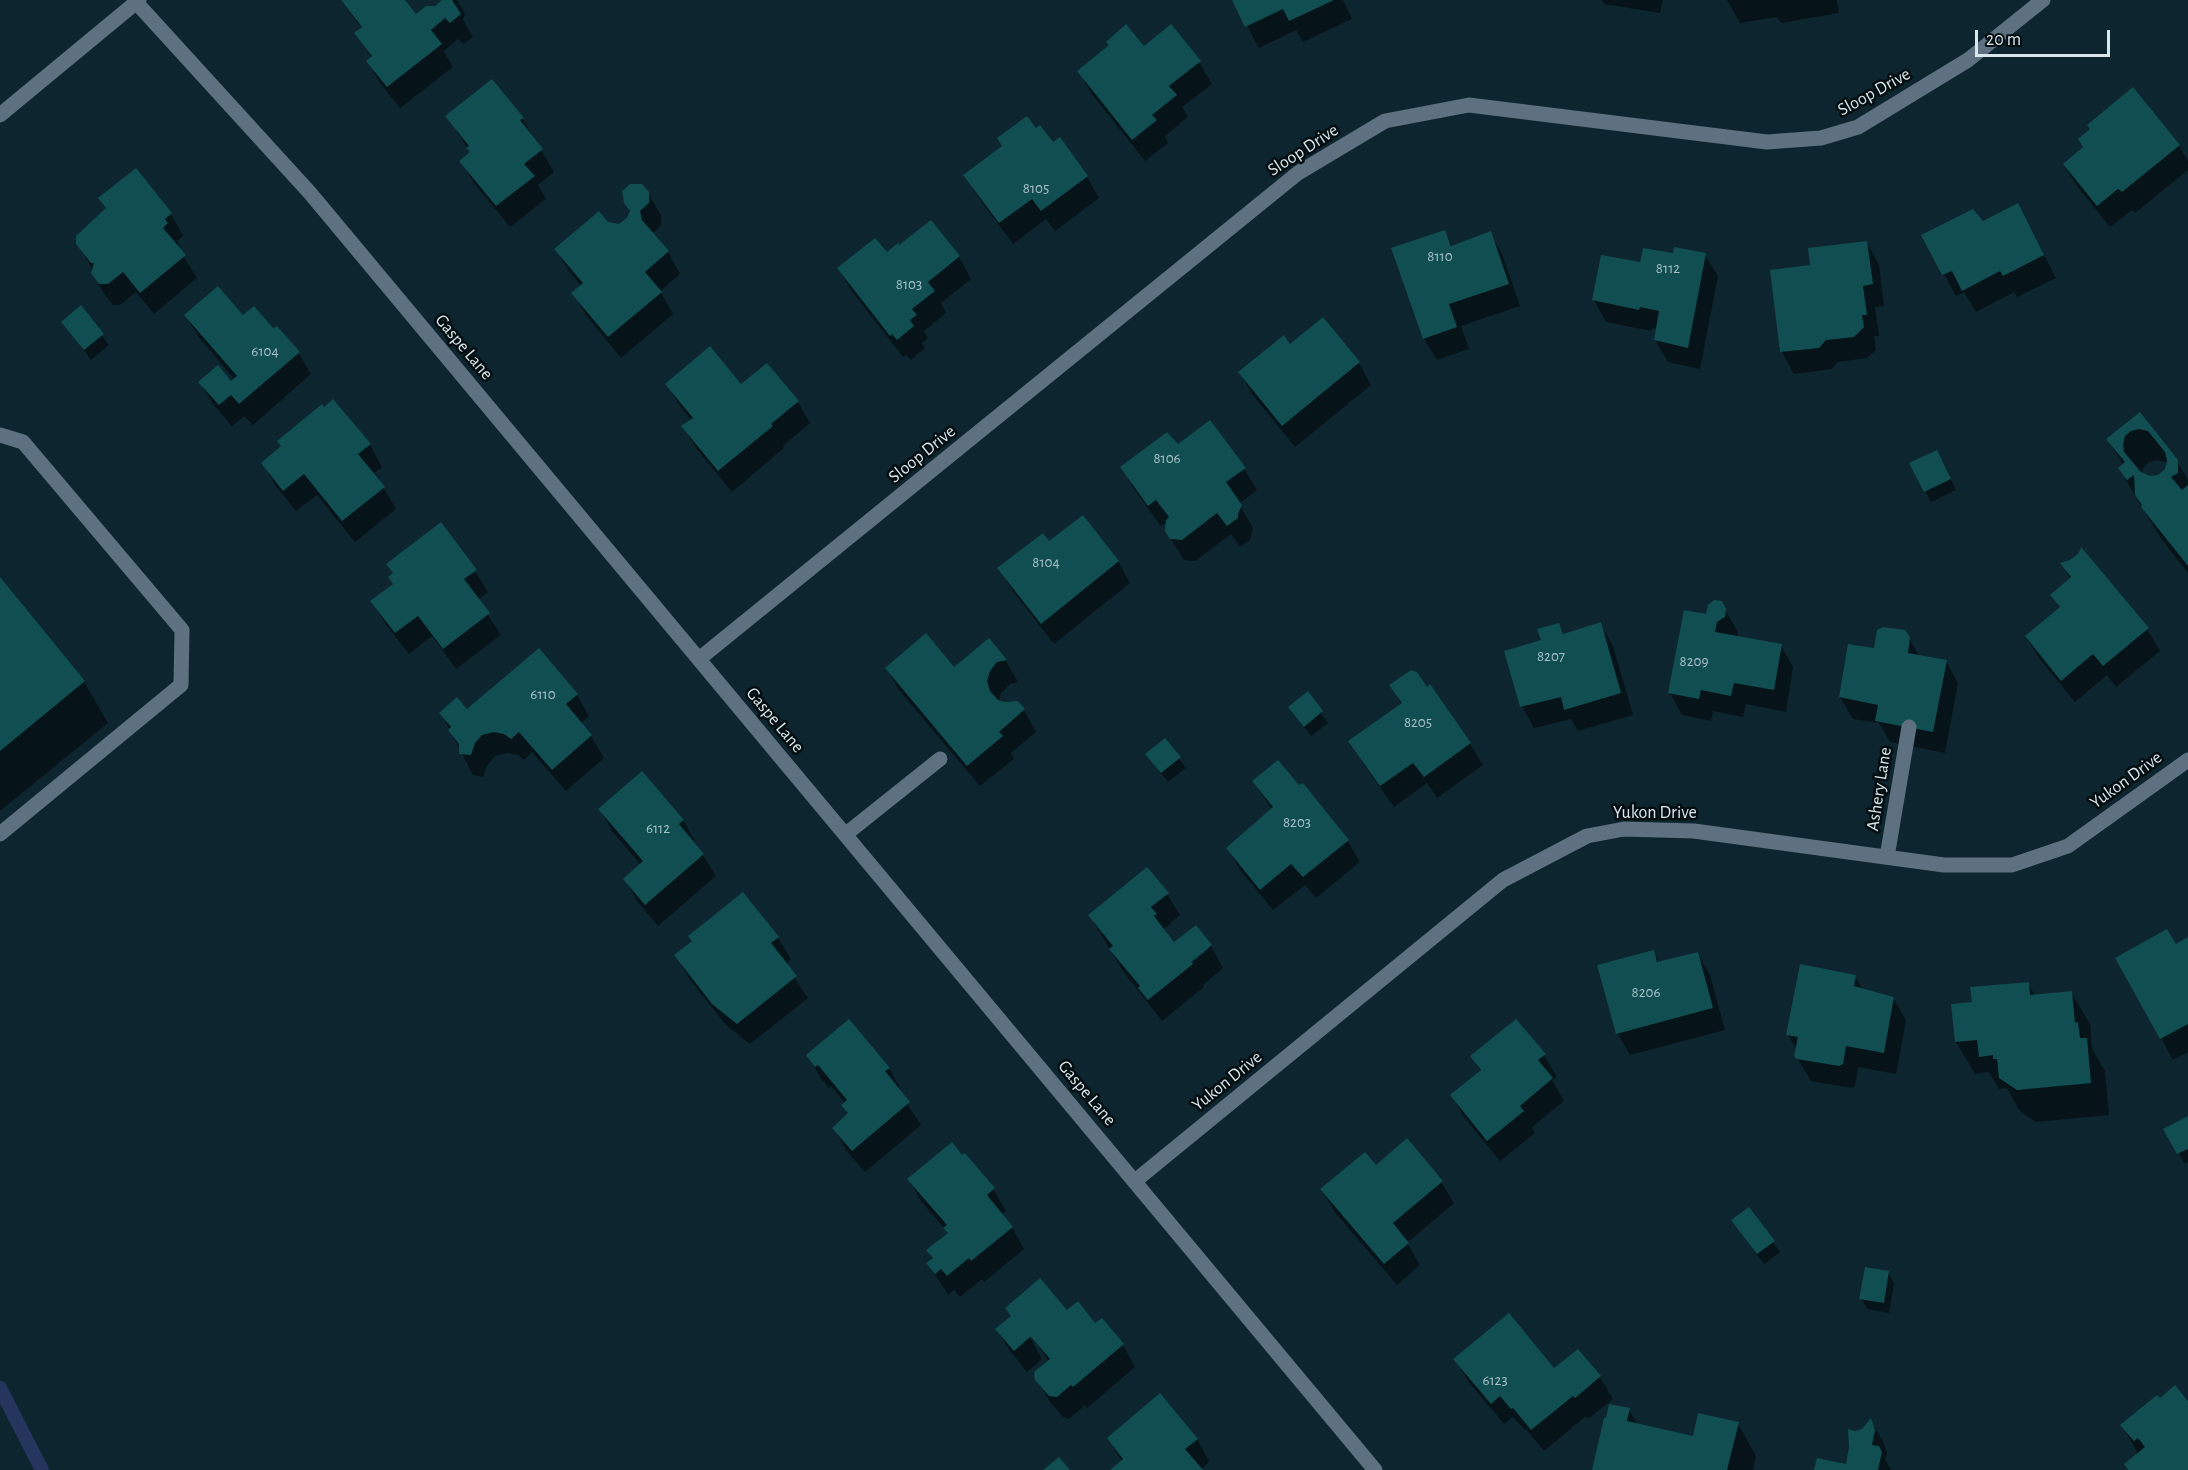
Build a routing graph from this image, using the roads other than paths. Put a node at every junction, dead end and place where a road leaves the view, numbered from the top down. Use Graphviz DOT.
graph roads {
  1 [pos="2043,0"];
  2 [pos="136,1"];
  3 [pos="0,116"];
  4 [pos="0,435"];
  5 [pos="699,659"];
  6 [pos="1909,727"];
  7 [pos="940,759"];
  8 [pos="2188,760"];
  9 [pos="0,834"];
  10 [pos="846,834"];
  11 [pos="1887,857"];
  12 [pos="1135,1181"];
  13 [pos="1375,1470"];
  1 -- 5 [label="street, Sloop Drive"];
  2 -- 3 [label="street"];
  2 -- 5 [label="street, Gaspe Lane"];
  4 -- 9 [label="street"];
  5 -- 10 [label="street, Gaspe Lane"];
  6 -- 11 [label="street, Ashery Lane"];
  7 -- 10 [label="street"];
  8 -- 11 [label="street, Yukon Drive"];
  10 -- 12 [label="street, Gaspe Lane"];
  11 -- 12 [label="street, Yukon Drive"];
  12 -- 13 [label="street, Gaspe Lane"];
}
